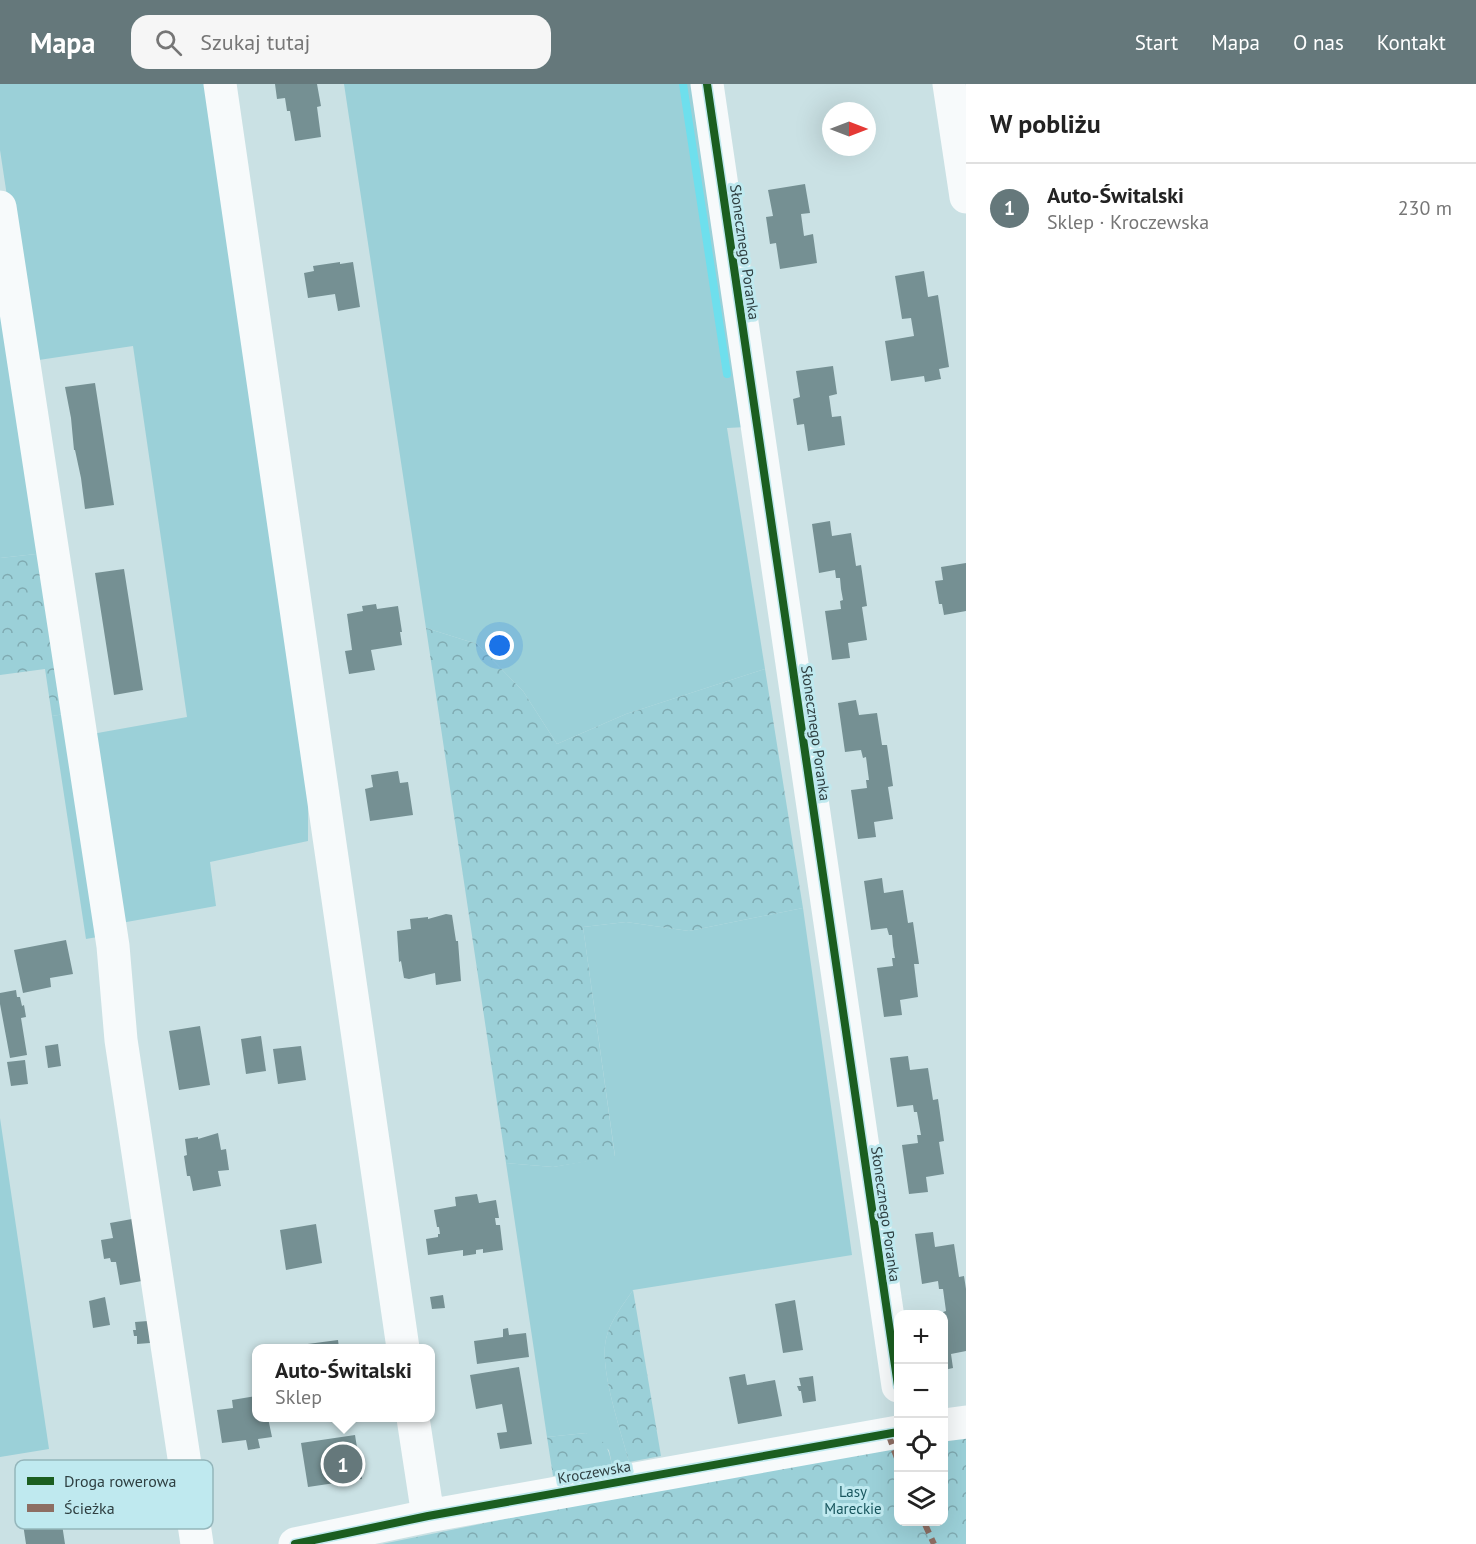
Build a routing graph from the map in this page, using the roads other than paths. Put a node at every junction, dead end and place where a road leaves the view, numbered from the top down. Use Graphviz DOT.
graph roads {
  1 [pos="220,84"];
  2 [pos="707,84"];
  3 [pos="949,84"];
  4 [pos="966,197"];
  5 [pos="0,207"];
  6 [pos="402,1344"];
  7 [pos="895,1364"];
  8 [pos="414,1422"];
  9 [pos="966,1422"];
  10 [pos="948,1424"];
  11 [pos="894,1433"];
  12 [pos="184,1460"];
  13 [pos="428,1516"];
  14 [pos="195,1529"];
  15 [pos="197,1544"];
  16 [pos="295,1544"];
  1 -- 6 [label="street"];
  2 -- 7 [label="street, Słonecznego Poranka"];
  3 -- 4 [label="street"];
  5 -- 12 [label="street"];
  8 -- 13 [label="street"];
  9 -- 10 [label="street"];
  11 -- 13 [label="street, Kroczewska"];
  13 -- 16 [label="street, Kroczewska"];
  14 -- 15 [label="street"];
}
